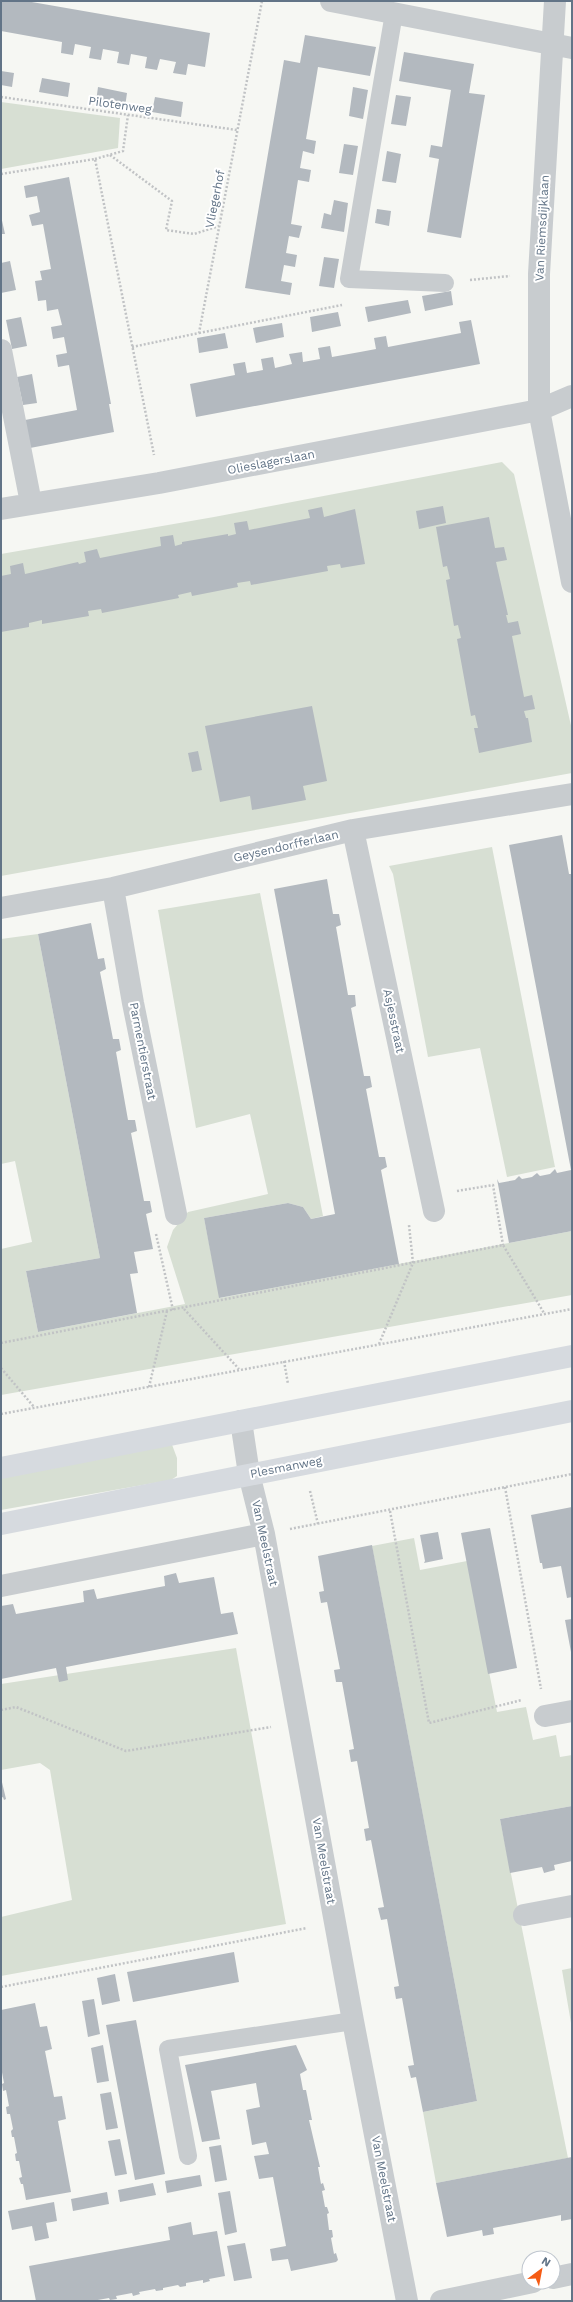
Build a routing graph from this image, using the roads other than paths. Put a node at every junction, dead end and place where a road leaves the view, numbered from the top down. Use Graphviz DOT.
graph roads {
  1 [pos="331,1"];
  2 [pos="555,1"];
  3 [pos="394,13"];
  4 [pos="562,47"];
  5 [pos="445,283"];
  6 [pos="1,350"];
  7 [pos="572,396"];
  8 [pos="539,410"];
  9 [pos="31,503"];
  10 [pos="1,509"];
  11 [pos="572,582"];
  12 [pos="572,794"];
  13 [pos="353,830"];
  14 [pos="113,888"];
  15 [pos="1,908"];
  16 [pos="432,1203"];
  17 [pos="176,1214"];
  18 [pos="572,1356"];
  19 [pos="572,1411"];
  20 [pos="241,1421"];
  21 [pos="1,1468"];
  22 [pos="249,1474"];
  23 [pos="1,1524"];
  24 [pos="264,1534"];
  25 [pos="1,1586"];
  26 [pos="544,1706"];
  27 [pos="572,1711"];
  28 [pos="572,1906"];
  29 [pos="524,1916"];
  30 [pos="353,2021"];
  31 [pos="188,2156"];
  32 [pos="572,2274"];
  33 [pos="561,2276"];
  34 [pos="521,2284"];
  35 [pos="407,2301"];
  36 [pos="441,2301"];
  1 -- 3 [label="street"];
  2 -- 4 [label="street, Van Riemsdijklaan"];
  3 -- 4 [label="street"];
  3 -- 5 [label="lane"];
  4 -- 8 [label="street, Van Riemsdijklaan"];
  6 -- 9 [label="street"];
  7 -- 8 [label="street"];
  8 -- 9 [label="street, Olieslagerslaan"];
  8 -- 11 [label="street, Van Riemsdijklaan"];
  9 -- 10 [label="street, Olieslagerslaan"];
  12 -- 13 [label="street, Geysendorfferlaan"];
  13 -- 14 [label="street, Geysendorfferlaan"];
  13 -- 16 [label="street, Asjesstraat"];
  14 -- 15 [label="street, Geysendorfferlaan"];
  14 -- 17 [label="street, Parmentierstraat"];
  18 -- 20 [label="main road"];
  19 -- 22 [label="main road, Plesmanweg"];
  20 -- 21 [label="main road"];
  20 -- 22 [label="street, Van Meelstraat"];
  22 -- 23 [label="main road, Plesmanweg"];
  22 -- 24 [label="street, Van Meelstraat"];
  24 -- 25 [label="street"];
  24 -- 30 [label="street, Van Meelstraat"];
  26 -- 27 [label="street"];
  28 -- 29 [label="street"];
  30 -- 31 [label="lane"];
  30 -- 35 [label="street, Van Meelstraat"];
  32 -- 33 [label="street"];
  34 -- 36 [label="street"];
}
